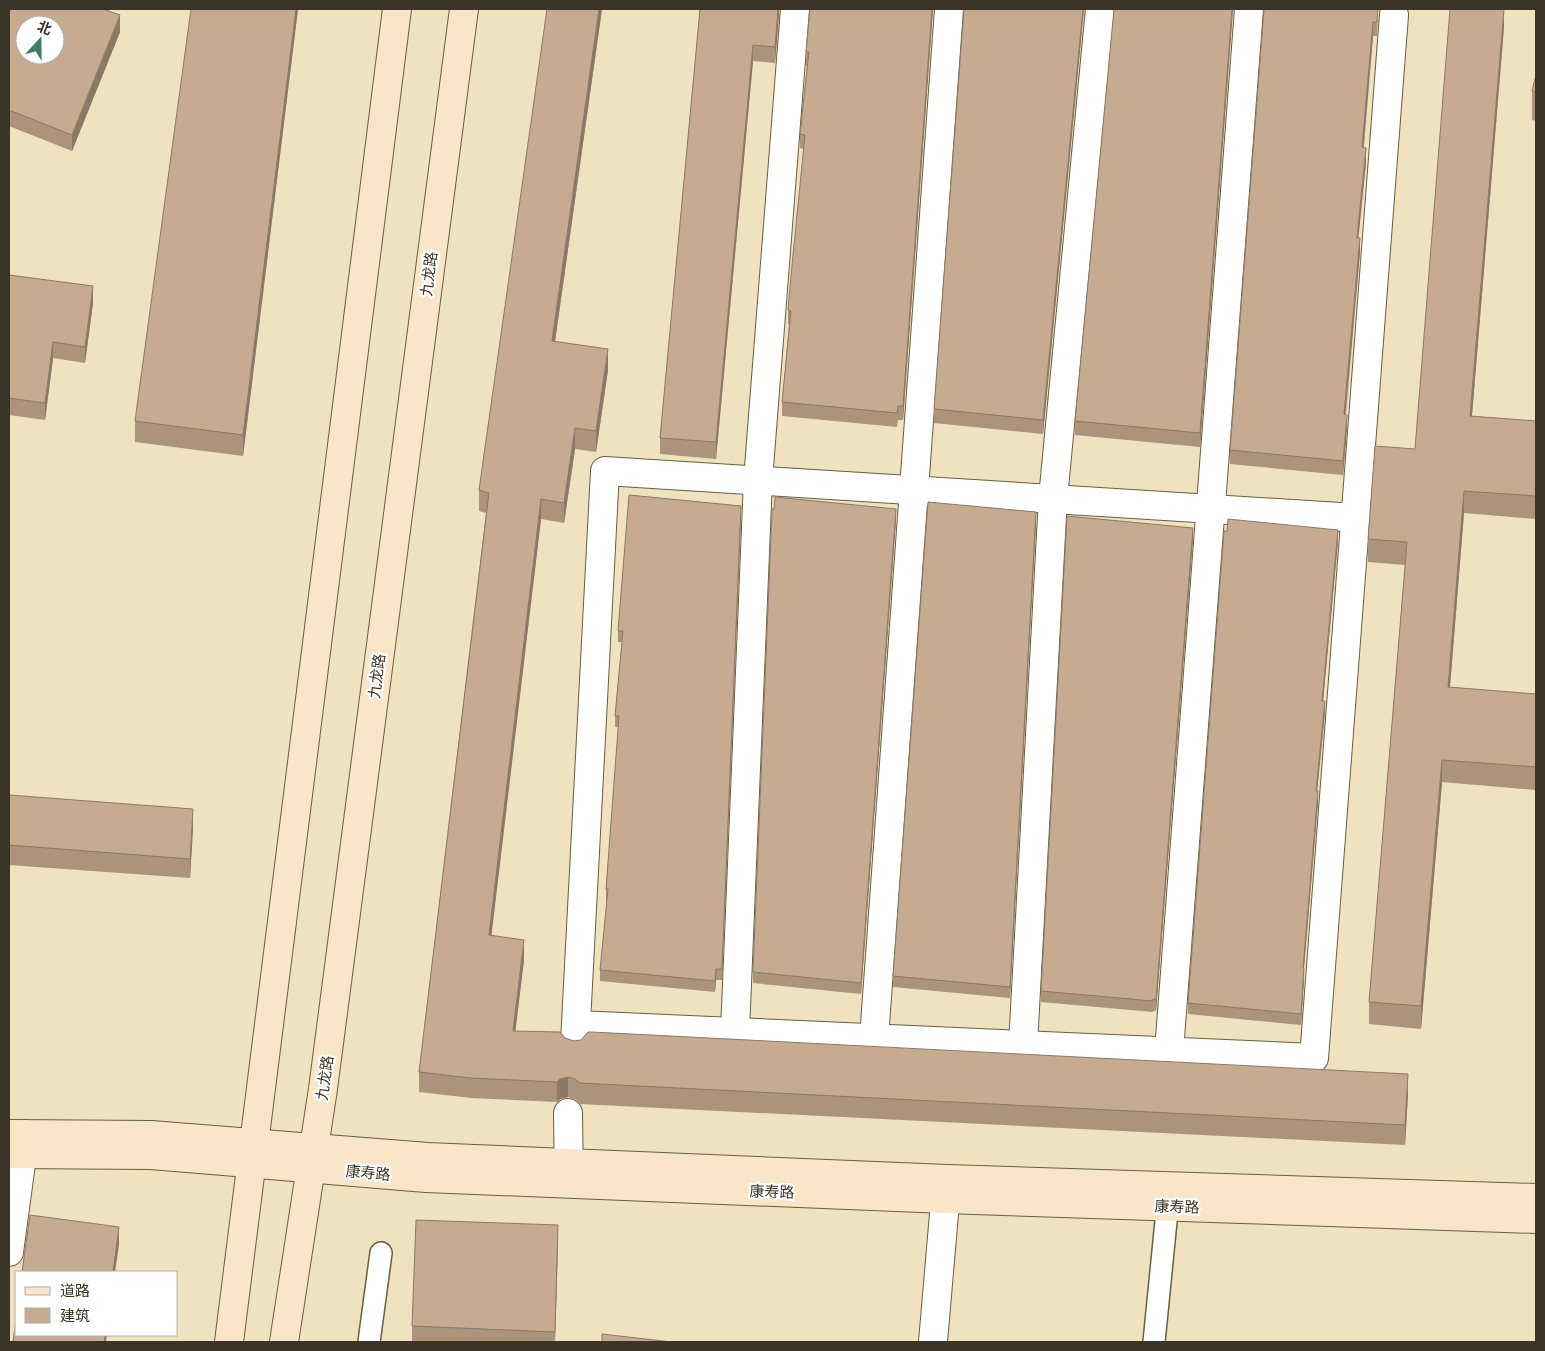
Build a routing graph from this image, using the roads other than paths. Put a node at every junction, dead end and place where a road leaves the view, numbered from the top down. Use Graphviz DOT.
graph roads {
  1 [pos="397,9"];
  2 [pos="464,9"];
  3 [pos="795,9"];
  4 [pos="948,9"];
  5 [pos="1100,9"];
  6 [pos="1249,9"];
  7 [pos="1394,15"];
  8 [pos="758,480"];
  9 [pos="914,490"];
  10 [pos="1054,498"];
  11 [pos="1211,509"];
  12 [pos="1356,518"];
  13 [pos="735,1032"];
  14 [pos="874,1038"];
  15 [pos="1023,1045"];
  16 [pos="1169,1051"];
  17 [pos="568,1113"];
  18 [pos="16,1144"];
  19 [pos="253,1154"];
  20 [pos="312,1158"];
  21 [pos="569,1173"];
  22 [pos="946,1189"];
  23 [pos="1168,1196"];
  24 [pos="1536,1198"];
  25 [pos="1536,1219"];
  26 [pos="9,1252"];
  27 [pos="381,1253"];
  28 [pos="229,1342"];
  29 [pos="284,1342"];
  30 [pos="369,1342"];
  31 [pos="933,1342"];
  32 [pos="1154,1342"];
  1 -- 19 [label="main road"];
  2 -- 20 [label="main road, 九龙路"];
  3 -- 8 [label="street"];
  4 -- 9 [label="street"];
  5 -- 10 [label="street"];
  6 -- 11 [label="street"];
  7 -- 12 [label="street"];
  8 -- 9 [label="street"];
  8 -- 13 [label="street"];
  8 -- 13 [label="street"];
  9 -- 10 [label="street"];
  9 -- 14 [label="street"];
  10 -- 11 [label="street"];
  10 -- 15 [label="street"];
  11 -- 12 [label="street"];
  11 -- 16 [label="street"];
  12 -- 16 [label="street"];
  13 -- 14 [label="street"];
  14 -- 15 [label="street"];
  15 -- 16 [label="street"];
  17 -- 21 [label="street"];
  18 -- 19 [label="main road, 康寿路"];
  18 -- 26 [label="street"];
  19 -- 20 [label="main road, 康寿路"];
  19 -- 28 [label="main road"];
  20 -- 21 [label="main road, 康寿路"];
  20 -- 29 [label="main road, 九龙路"];
  21 -- 22 [label="main road, 康寿路"];
  22 -- 23 [label="main road, 康寿路"];
  22 -- 31 [label="street"];
  23 -- 24 [label="main road, 康寿路"];
  23 -- 25 [label="main road, 康寿路"];
  23 -- 32 [label="lane"];
  27 -- 30 [label="lane"];
}
